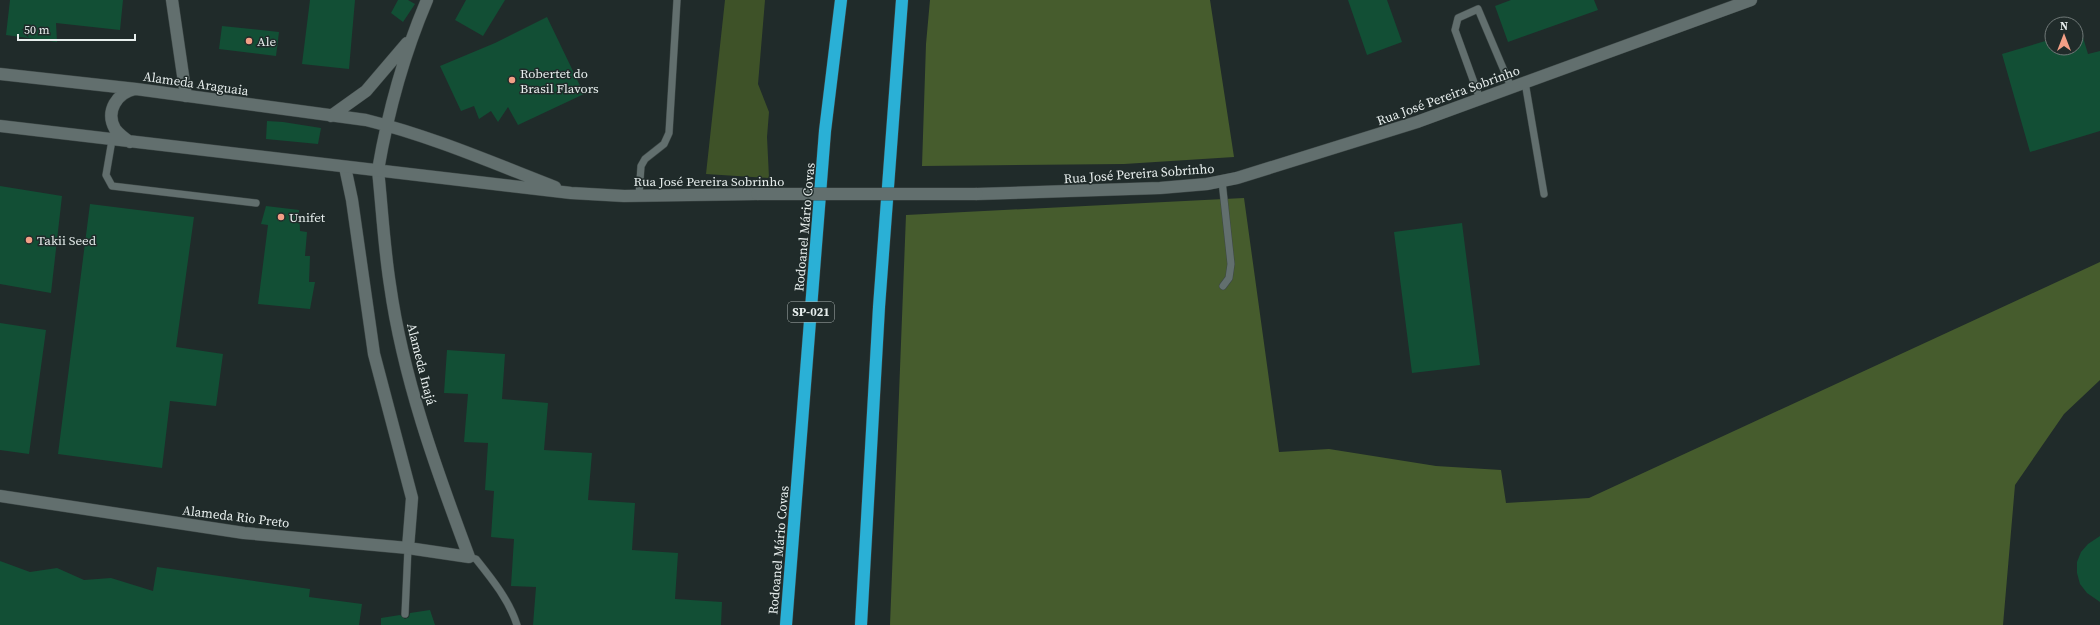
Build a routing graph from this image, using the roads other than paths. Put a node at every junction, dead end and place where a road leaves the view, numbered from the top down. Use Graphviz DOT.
graph roads {
  1 [pos="172,0"];
  2 [pos="427,0"];
  3 [pos="677,0"];
  4 [pos="841,0"];
  5 [pos="902,0"];
  6 [pos="1751,0"];
  7 [pos="410,39"];
  8 [pos="0,74"];
  9 [pos="1525,82"];
  10 [pos="1511,87"];
  11 [pos="136,89"];
  12 [pos="186,96"];
  13 [pos="1480,99"];
  14 [pos="330,116"];
  15 [pos="387,125"];
  16 [pos="0,126"];
  17 [pos="112,140"];
  18 [pos="130,142"];
  19 [pos="345,167"];
  20 [pos="378,170"];
  21 [pos="1222,181"];
  22 [pos="571,193"];
  23 [pos="1544,194"];
  24 [pos="639,195"];
  25 [pos="256,202"];
  26 [pos="1223,286"];
  27 [pos="0,496"];
  28 [pos="408,548"];
  29 [pos="469,557"];
  30 [pos="405,614"];
  31 [pos="517,625"];
  32 [pos="786,625"];
  33 [pos="861,625"];
  1 -- 12 [label="street"];
  2 -- 7 [label="street"];
  3 -- 24 [label="lane"];
  4 -- 32 [label="highway, Rodoanel Mário Covas / SP-021"];
  5 -- 33 [label="highway"];
  6 -- 9 [label="street, Rua José Pereira Sobrinho"];
  7 -- 14 [label="street"];
  7 -- 15 [label="street, Alameda Inajá"];
  8 -- 11 [label="street, Alameda Araguaia"];
  9 -- 10 [label="street, Rua José Pereira Sobrinho"];
  9 -- 23 [label="lane"];
  10 -- 13 [label="street, Rua José Pereira Sobrinho"];
  10 -- 13 [label="lane"];
  11 -- 12 [label="street, Alameda Araguaia"];
  11 -- 18 [label="street"];
  12 -- 14 [label="street, Alameda Araguaia"];
  13 -- 21 [label="street, Rua José Pereira Sobrinho"];
  14 -- 15 [label="street, Alameda Araguaia"];
  15 -- 20 [label="street, Alameda Inajá"];
  15 -- 22 [label="street, Rua José Pereira Sobrinho"];
  16 -- 17 [label="street"];
  17 -- 18 [label="street"];
  17 -- 25 [label="lane"];
  18 -- 19 [label="street"];
  19 -- 20 [label="street"];
  19 -- 28 [label="street"];
  20 -- 22 [label="street, Rua José Pereira Sobrinho"];
  20 -- 29 [label="street, Alameda Inajá"];
  21 -- 24 [label="street, Rua José Pereira Sobrinho, bridge"];
  21 -- 26 [label="lane"];
  22 -- 24 [label="street, Rua José Pereira Sobrinho"];
  27 -- 28 [label="street, Alameda Rio Preto"];
  28 -- 29 [label="street, Alameda Rio Preto"];
  28 -- 30 [label="lane"];
  29 -- 31 [label="lane"];
}
